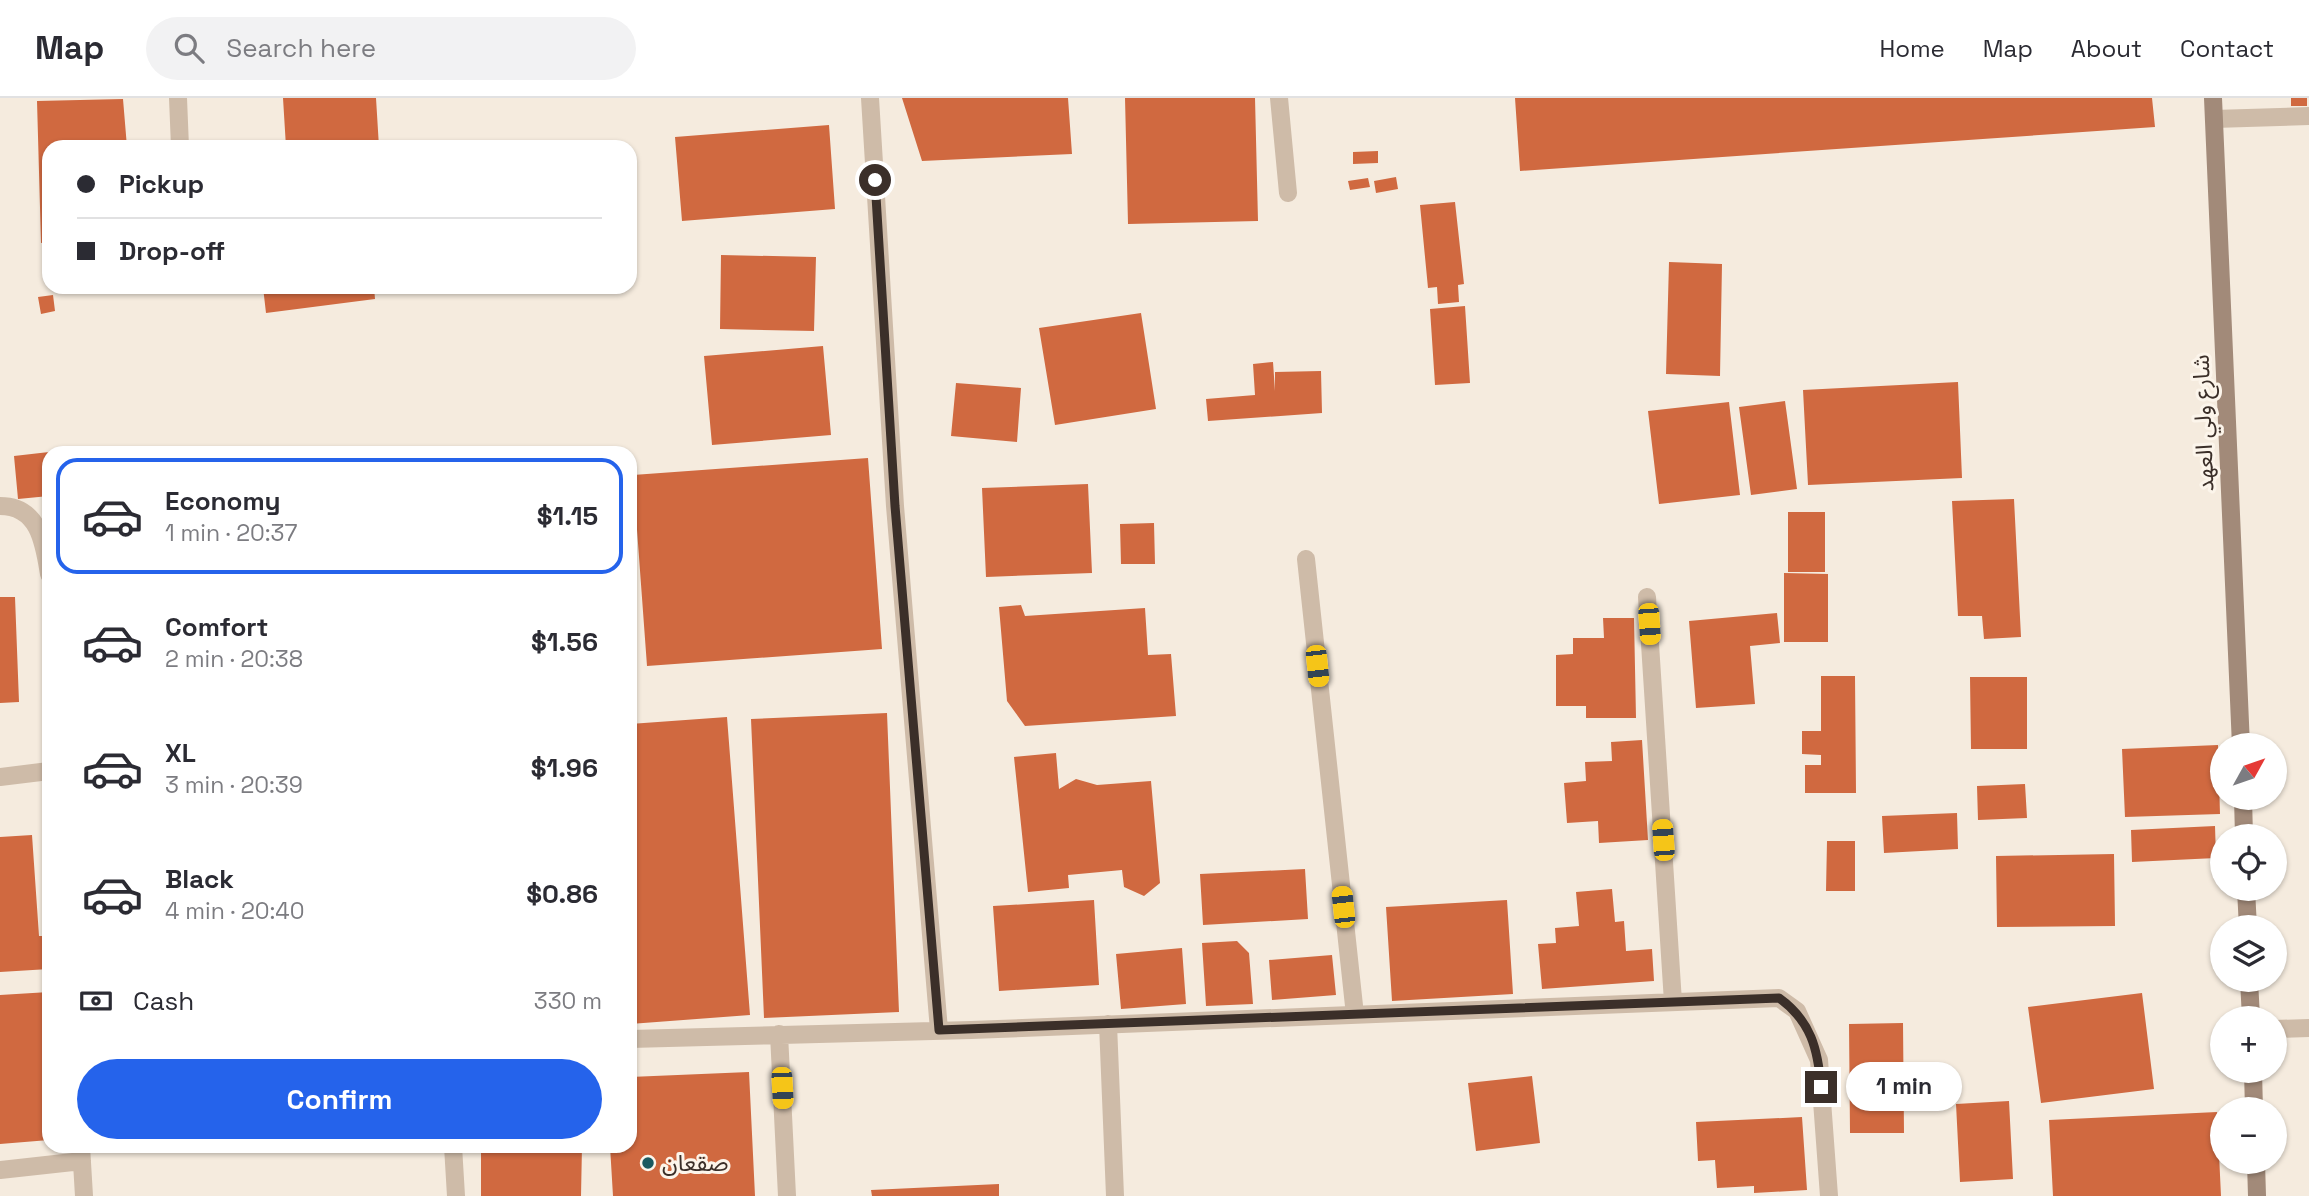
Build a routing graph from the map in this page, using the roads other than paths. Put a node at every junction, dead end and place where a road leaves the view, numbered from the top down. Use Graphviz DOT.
graph roads {
  1 [pos="178,98"];
  2 [pos="870,98"];
  3 [pos="1279,98"];
  4 [pos="2213,98"];
  5 [pos="2309,116"];
  6 [pos="2214,119"];
  7 [pos="180,140"];
  8 [pos="1288,193"];
  9 [pos="0,506"];
  10 [pos="42,534"];
  11 [pos="1306,559"];
  12 [pos="1647,597"];
  13 [pos="2240,733"];
  14 [pos="42,772"];
  15 [pos="0,777"];
  16 [pos="1673,1002"];
  17 [pos="1354,1015"];
  18 [pos="1108,1024"];
  19 [pos="2309,1028"];
  20 [pos="2287,1029"];
  21 [pos="939,1030"];
  22 [pos="779,1034"];
  23 [pos="637,1039"];
  24 [pos="82,1153"];
  25 [pos="453,1153"];
  26 [pos="0,1170"];
  27 [pos="2256,1174"];
  28 [pos="84,1196"];
  29 [pos="456,1196"];
  30 [pos="787,1196"];
  31 [pos="1115,1196"];
  32 [pos="1829,1196"];
  33 [pos="2257,1196"];
  1 -- 7 [label="street"];
  2 -- 21 [label="street"];
  3 -- 8 [label="street"];
  4 -- 6 [label="main road, شارع ولي العهد"];
  5 -- 6 [label="street"];
  6 -- 13 [label="main road, شارع ولي العهد"];
  9 -- 10 [label="street"];
  11 -- 17 [label="street"];
  12 -- 16 [label="street"];
  14 -- 15 [label="street"];
  16 -- 17 [label="street"];
  16 -- 32 [label="street"];
  17 -- 18 [label="street"];
  18 -- 21 [label="street"];
  18 -- 31 [label="street"];
  19 -- 20 [label="street"];
  21 -- 22 [label="street"];
  22 -- 23 [label="street"];
  22 -- 30 [label="street"];
  24 -- 26 [label="street"];
  24 -- 28 [label="street"];
  25 -- 29 [label="street"];
  27 -- 33 [label="main road"];
}
